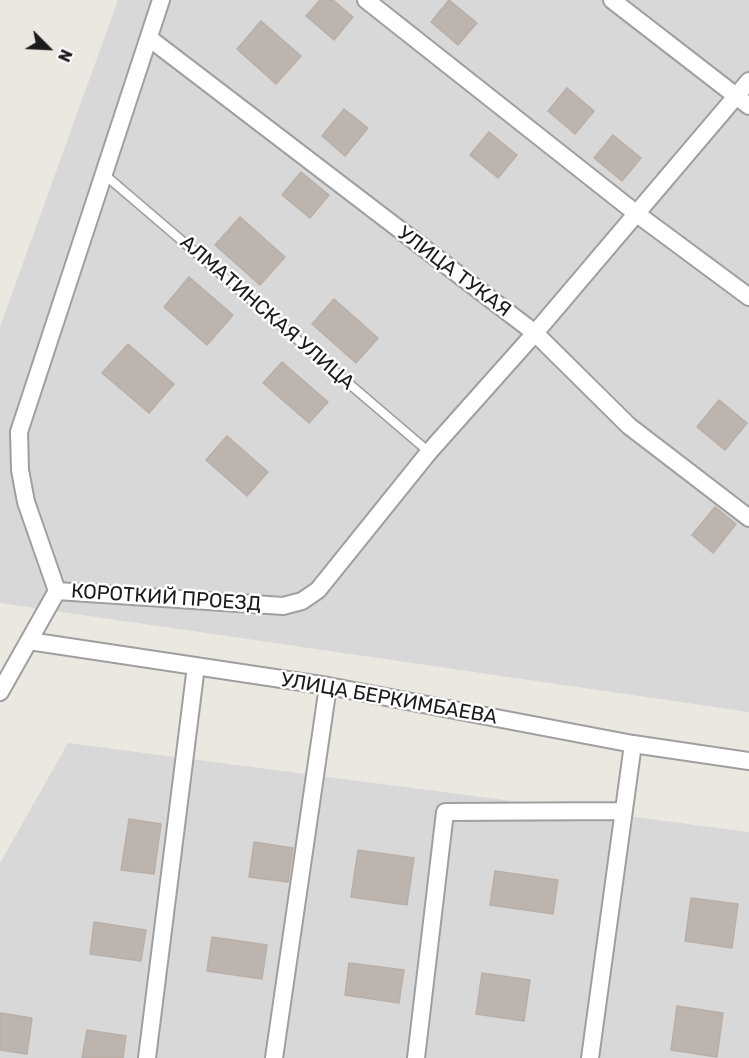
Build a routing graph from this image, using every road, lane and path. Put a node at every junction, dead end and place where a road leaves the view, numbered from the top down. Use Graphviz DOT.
graph roads {
  1 [pos="160,0"];
  2 [pos="366,0"];
  3 [pos="612,0"];
  4 [pos="149,38"];
  5 [pos="749,81"];
  6 [pos="743,101"];
  7 [pos="105,175"];
  8 [pos="637,214"];
  9 [pos="749,297"];
  10 [pos="535,333"];
  11 [pos="429,452"];
  12 [pos="749,519"];
  13 [pos="57,591"];
  14 [pos="28,641"];
  15 [pos="196,666"];
  16 [pos="328,687"];
  17 [pos="0,692"];
  18 [pos="633,744"];
  19 [pos="749,761"];
  20 [pos="623,811"];
  21 [pos="147,1058"];
  22 [pos="274,1058"];
  23 [pos="416,1058"];
  24 [pos="590,1058"];
  1 -- 4 [label="street"];
  2 -- 8 [label="street"];
  3 -- 6 [label="street"];
  4 -- 7 [label="street"];
  4 -- 10 [label="street, УЛИЦА ТУКАЯ"];
  5 -- 6 [label="street"];
  6 -- 8 [label="street"];
  7 -- 11 [label="lane, АЛМАТИНСКАЯ УЛИЦА"];
  7 -- 13 [label="street"];
  8 -- 9 [label="street"];
  8 -- 10 [label="street"];
  10 -- 11 [label="street"];
  10 -- 12 [label="street, УЛИЦА ТУКАЯ"];
  11 -- 13 [label="street, КОРОТКИЙ ПРОЕЗД"];
  13 -- 14 [label="street, КОРОТКИЙ ПРОЕЗД"];
  14 -- 15 [label="street, УЛИЦА БЕРКИМБАЕВА"];
  14 -- 17 [label="street, КОРОТКИЙ ПРОЕЗД"];
  15 -- 16 [label="street, УЛИЦА БЕРКИМБАЕВА"];
  15 -- 21 [label="street"];
  16 -- 18 [label="street, УЛИЦА БЕРКИМБАЕВА"];
  16 -- 22 [label="street"];
  18 -- 19 [label="street, УЛИЦА БЕРКИМБАЕВА"];
  18 -- 20 [label="street"];
  20 -- 23 [label="street"];
  20 -- 24 [label="street"];
}
